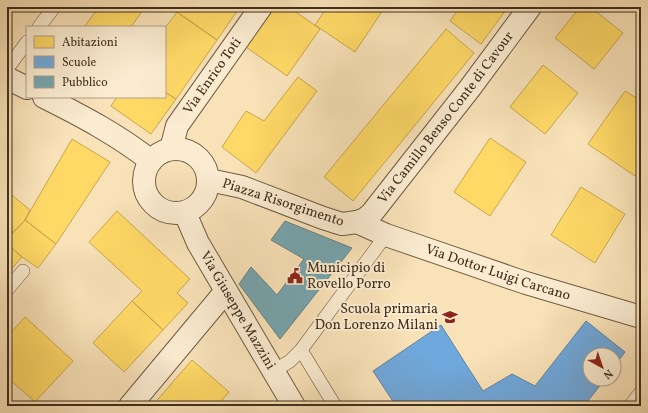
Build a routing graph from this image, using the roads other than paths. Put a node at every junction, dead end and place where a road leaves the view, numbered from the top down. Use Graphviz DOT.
graph roads {
  1 [pos="54,7"];
  2 [pos="261,7"];
  3 [pos="530,7"];
  4 [pos="40,26"];
  5 [pos="26,43"];
  6 [pos="7,69"];
  7 [pos="7,78"];
  8 [pos="26,88"];
  9 [pos="46,98"];
  10 [pos="171,149"];
  11 [pos="152,161"];
  12 [pos="209,180"];
  13 [pos="185,213"];
  14 [pos="357,222"];
  15 [pos="386,235"];
  16 [pos="23,271"];
  17 [pos="7,290"];
  18 [pos="226,291"];
  19 [pos="641,317"];
  20 [pos="301,350"];
  21 [pos="274,371"];
  22 [pos="641,392"];
  23 [pos="130,406"];
  24 [pos="294,406"];
  25 [pos="334,406"];
  26 [pos="630,406"];
  1 -- 4 [label="lane"];
  2 -- 10 [label="street, Via Enrico Toti"];
  3 -- 14 [label="street, Via Camillo Benso Conte di Cavour"];
  5 -- 6 [label="lane"];
  7 -- 8 [label="street"];
  9 -- 11 [label="street"];
  10 -- 11 [label="street"];
  10 -- 12 [label="street"];
  11 -- 13 [label="street"];
  12 -- 13 [label="street"];
  12 -- 14 [label="street, Piazza Risorgimento"];
  13 -- 18 [label="street, Via Giuseppe Mazzini"];
  14 -- 15 [label="street, Via Dottor Luigi Carcano"];
  15 -- 19 [label="street, Via Dottor Luigi Carcano"];
  15 -- 20 [label="lane"];
  16 -- 17 [label="lane"];
  18 -- 21 [label="street, Via Giuseppe Mazzini"];
  18 -- 23 [label="street"];
  20 -- 21 [label="lane"];
  20 -- 25 [label="lane"];
  21 -- 24 [label="street, Via Giuseppe Mazzini"];
  22 -- 26 [label="lane"];
}
